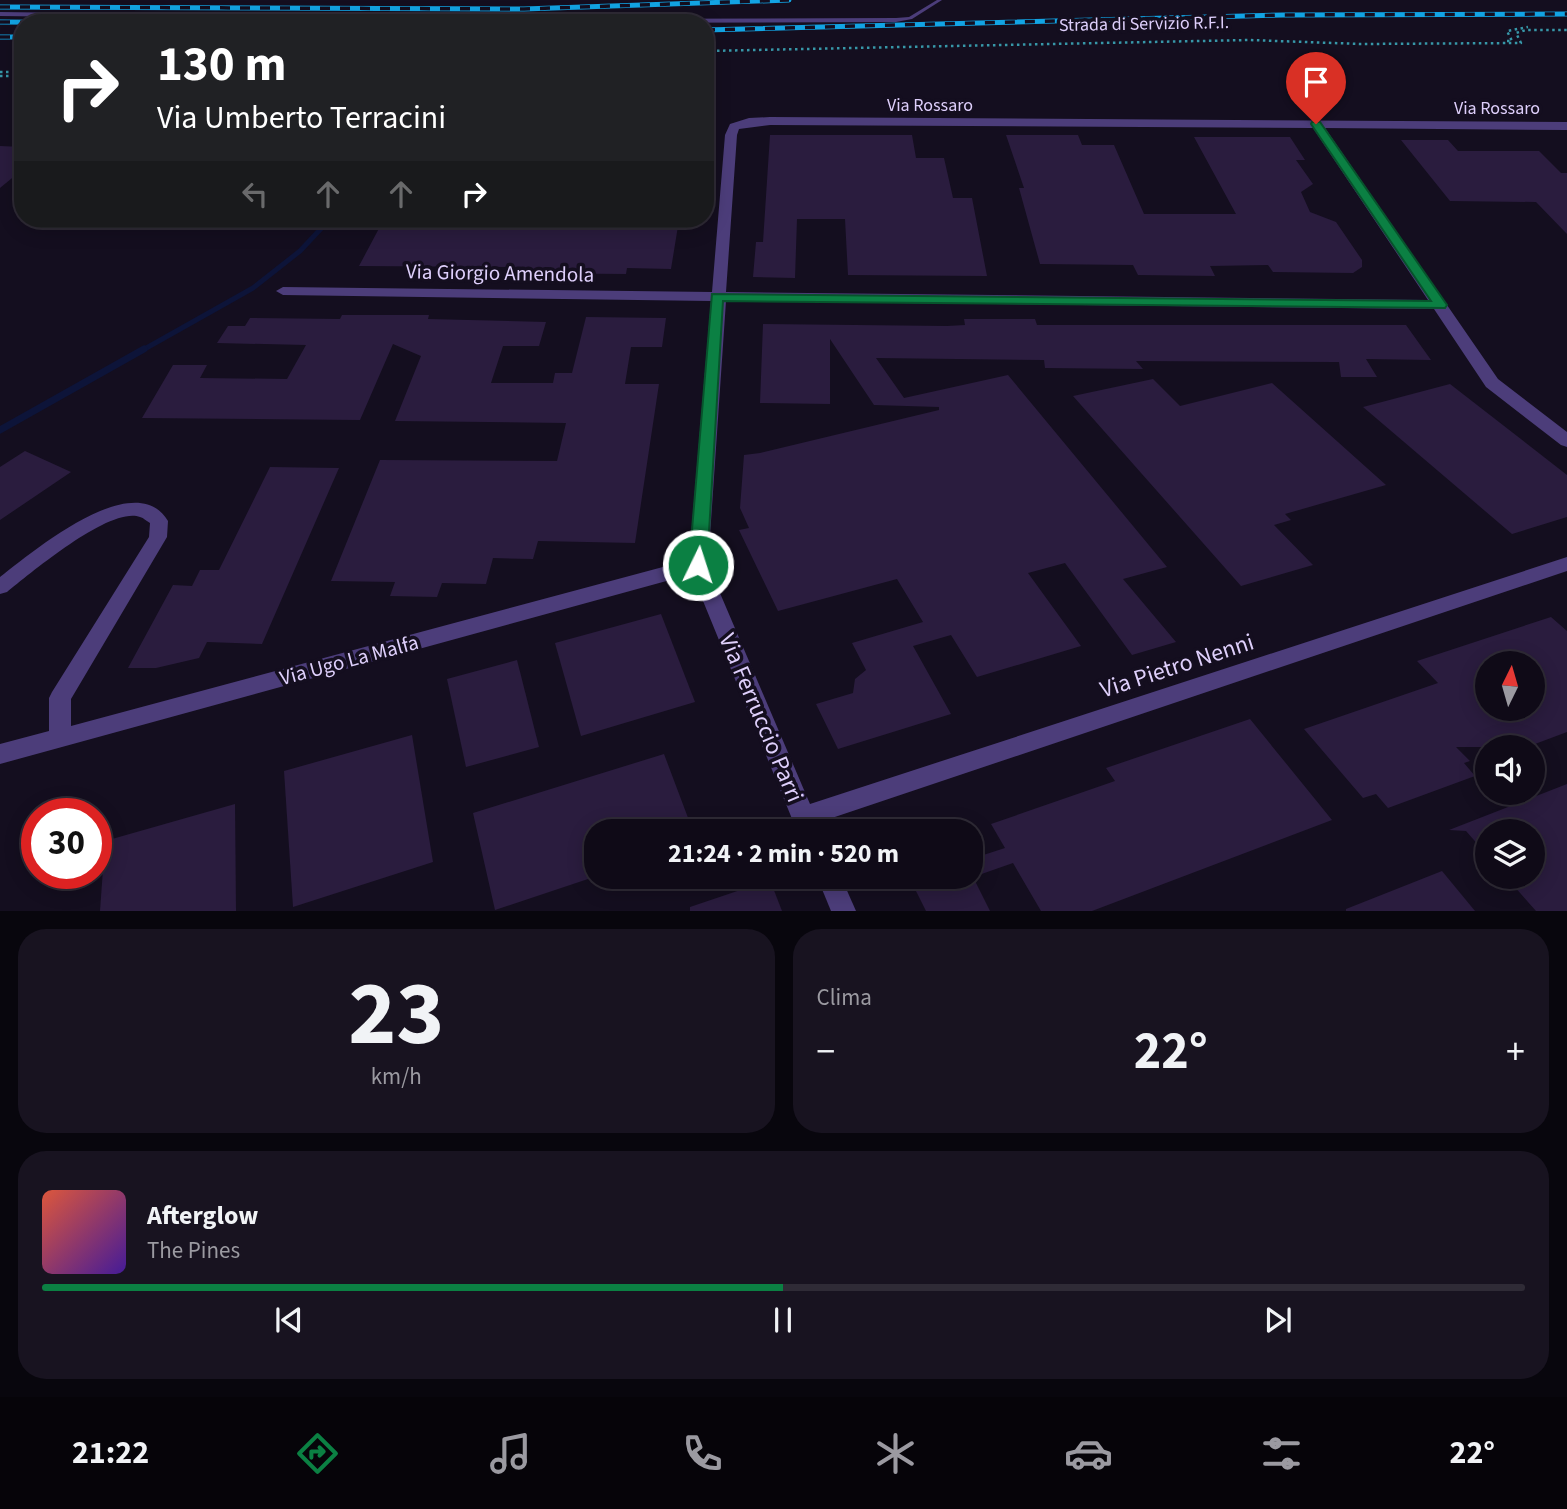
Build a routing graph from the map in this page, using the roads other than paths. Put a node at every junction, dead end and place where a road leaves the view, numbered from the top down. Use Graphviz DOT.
graph roads {
  1 [pos="940,0"];
  2 [pos="714,21"];
  3 [pos="1316,124"];
  4 [pos="1567,126"];
  5 [pos="284,291"];
  6 [pos="716,297"];
  7 [pos="1440,305"];
  8 [pos="1567,441"];
  9 [pos="1567,564"];
  10 [pos="698,565"];
  11 [pos="0,587"];
  12 [pos="60,738"];
  13 [pos="0,754"];
  14 [pos="804,819"];
  15 [pos="821,819"];
  16 [pos="834,889"];
  17 [pos="844,911"];
  1 -- 2 [label="lane"];
  3 -- 4 [label="street, Via Rossaro"];
  3 -- 6 [label="street, Via Rossaro"];
  3 -- 7 [label="street"];
  5 -- 6 [label="street, Via Giorgio Amendola"];
  6 -- 7 [label="street, Via Giorgio Amendola"];
  6 -- 10 [label="street, Via Rossaro"];
  7 -- 8 [label="street"];
  9 -- 15 [label="street, Via Pietro Nenni"];
  10 -- 12 [label="street, Via Ugo La Malfa"];
  10 -- 14 [label="street, Via Ferruccio Parri"];
  11 -- 12 [label="street"];
  12 -- 13 [label="street, Via Ugo La Malfa"];
  16 -- 17 [label="street"];
}
